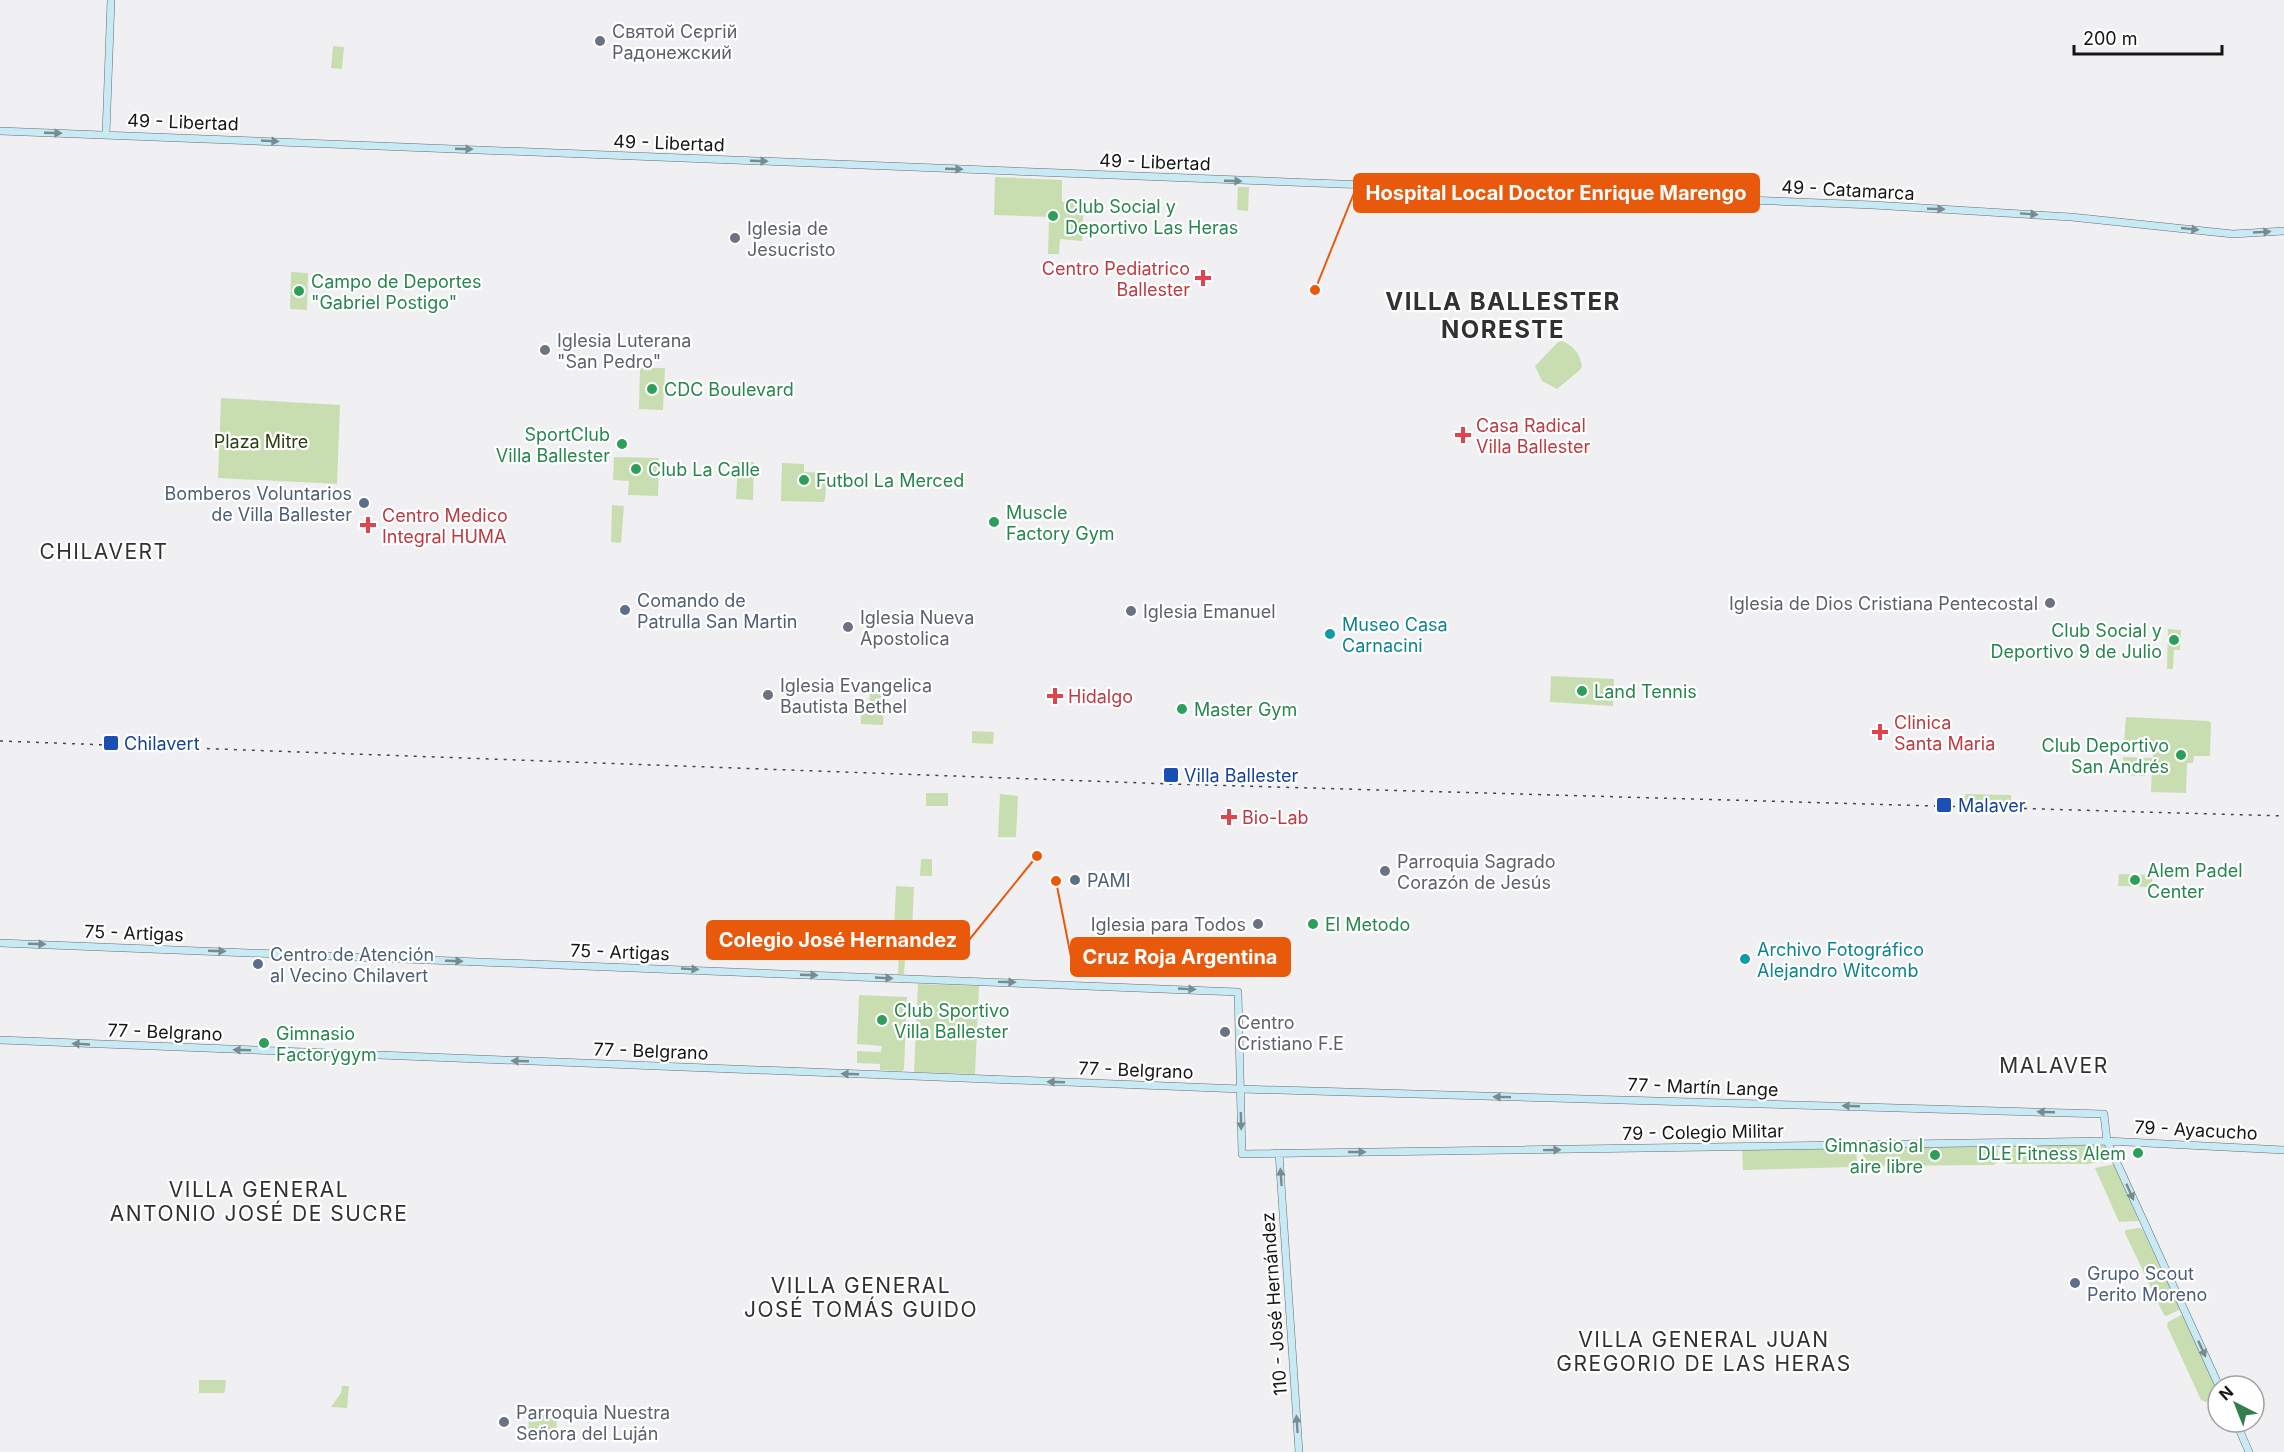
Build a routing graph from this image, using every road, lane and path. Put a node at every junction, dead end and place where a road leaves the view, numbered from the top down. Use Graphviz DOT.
graph roads {
  1 [pos="111,0"];
  2 [pos="0,131"];
  3 [pos="106,134"];
  4 [pos="1337,185"];
  5 [pos="2284,231"];
  6 [pos="0,943"];
  7 [pos="0,1040"];
  8 [pos="1241,1089"];
  9 [pos="1300,1091"];
  10 [pos="2107,1141"];
  11 [pos="2284,1150"];
  12 [pos="1279,1153"];
  13 [pos="2214,1374"];
  14 [pos="2241,1434"];
  15 [pos="1299,1452"];
  16 [pos="2249,1452"];
  1 -- 3 [label="street"];
  2 -- 3 [label="street, 49 - Libertad, one-way"];
  3 -- 4 [label="street, 49 - Libertad, one-way"];
  4 -- 5 [label="street, 49 - Catamarca, one-way"];
  6 -- 8 [label="street, 75 - Artigas, one-way"];
  8 -- 7 [label="street, 77 - Belgrano, one-way"];
  8 -- 9 [label="street, 77 - Belgrano"];
  8 -- 12 [label="street, 79 - Colegio Militar, one-way"];
  10 -- 9 [label="street, 77 - Martín Lange, one-way"];
  10 -- 11 [label="street, 79 - Ayacucho"];
  12 -- 10 [label="street, 79 - Colegio Militar, one-way"];
  10 -- 13 [label="street, one-way"];
  15 -- 12 [label="street, 110 - José Hernández, one-way"];
  14 -- 16 [label="street"];
}
